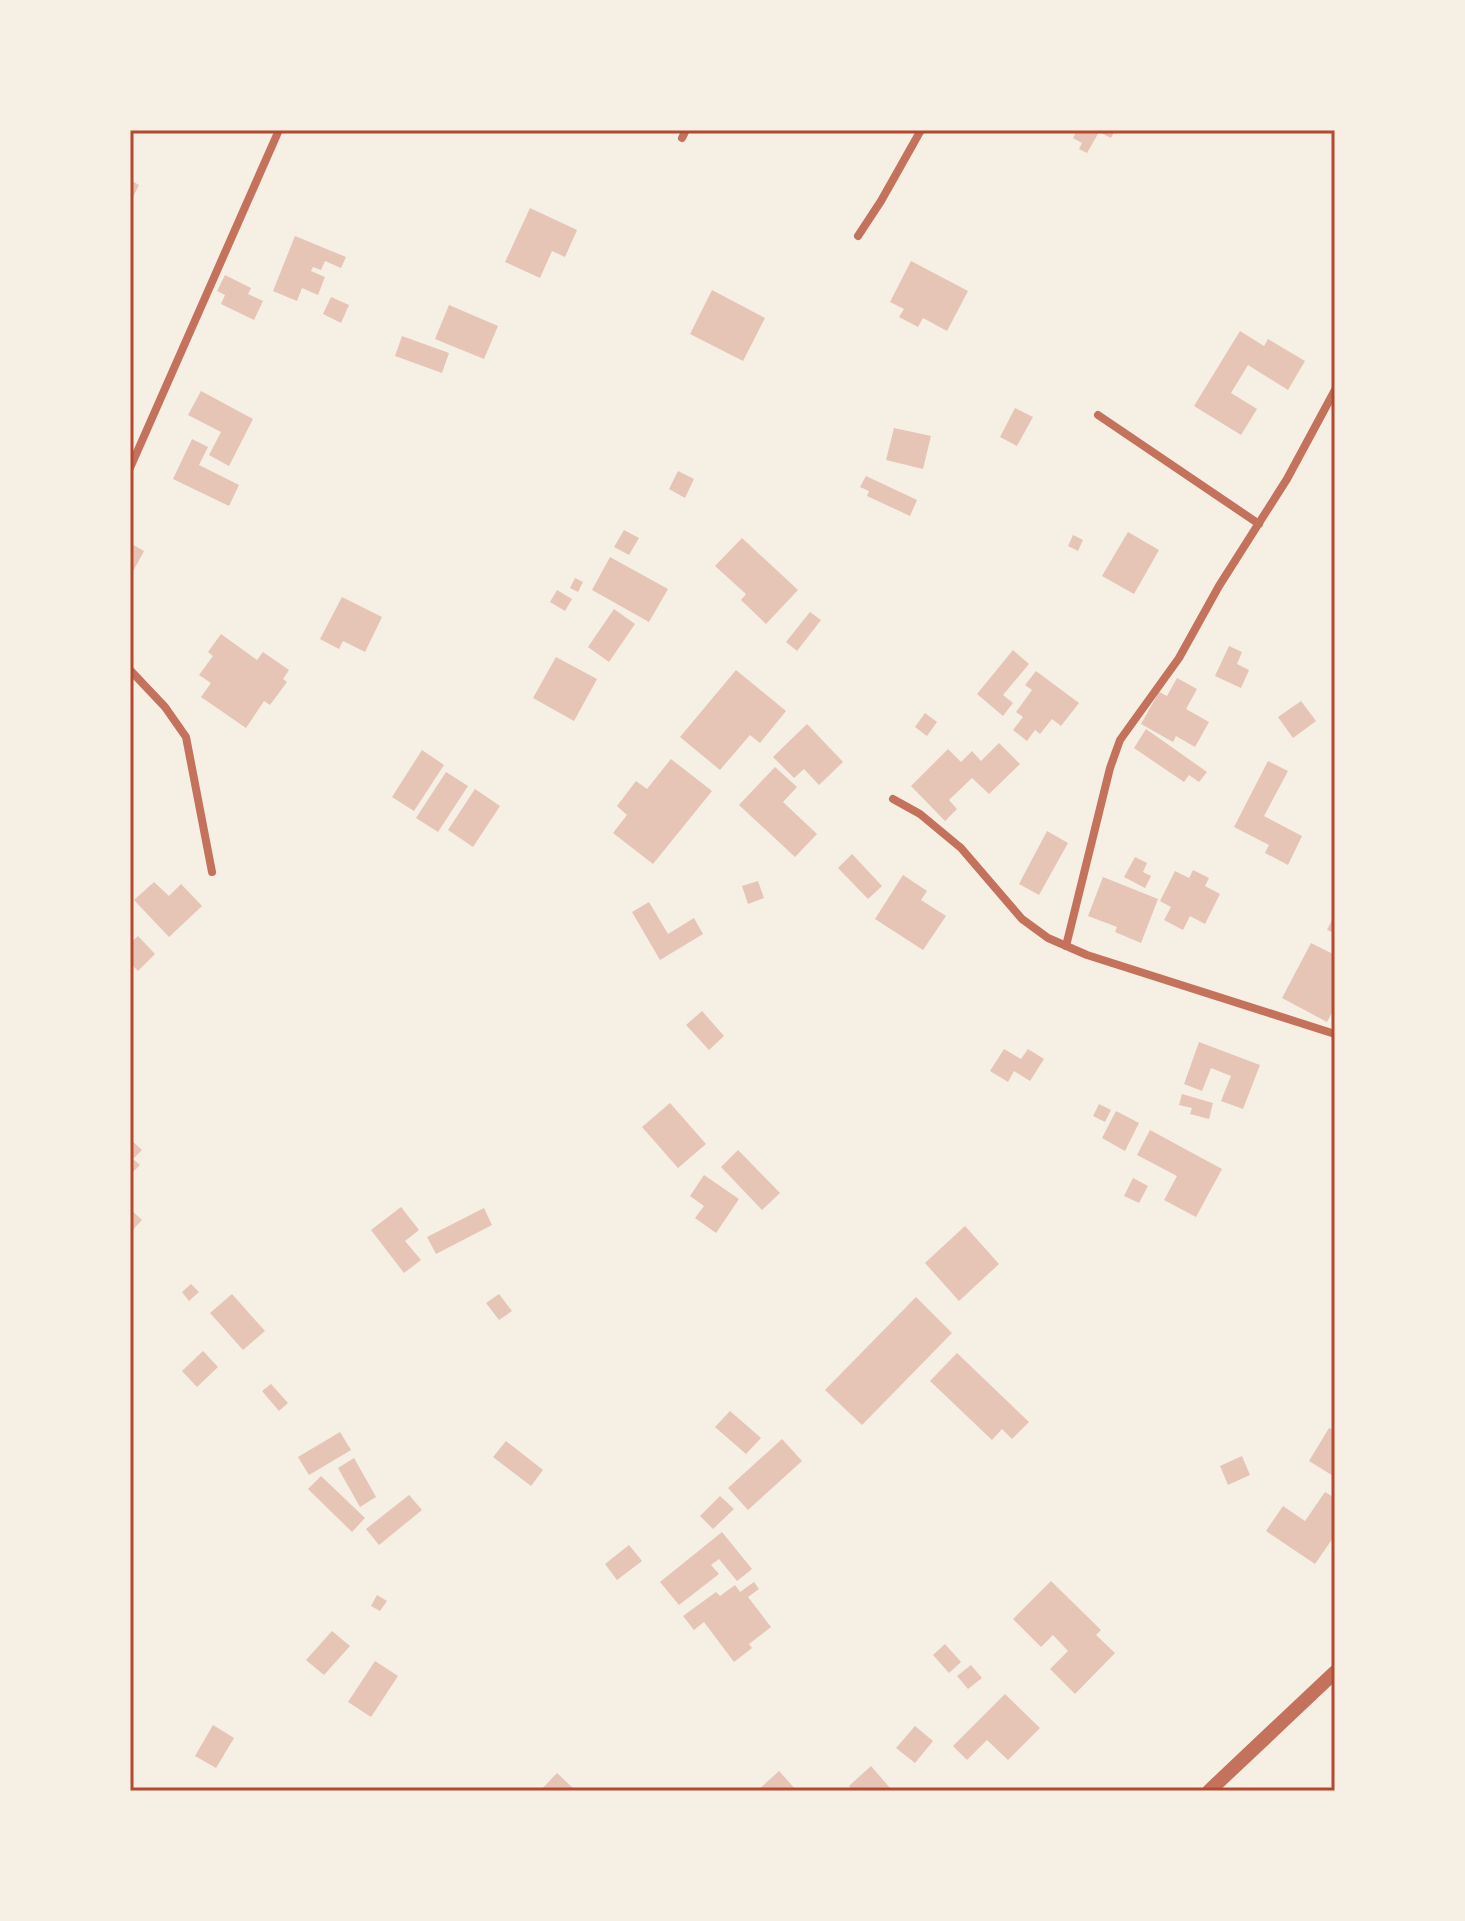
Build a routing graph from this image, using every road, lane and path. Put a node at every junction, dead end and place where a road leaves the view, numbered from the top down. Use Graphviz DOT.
graph roads {
  1 [pos="279,130"];
  2 [pos="921,130"];
  3 [pos="858,236"];
  4 [pos="1335,390"];
  5 [pos="1098,415"];
  6 [pos="130,468"];
  7 [pos="1259,524"];
  8 [pos="130,670"];
  9 [pos="893,799"];
  10 [pos="212,872"];
  11 [pos="1066,946"];
  12 [pos="1335,1034"];
  13 [pos="1335,1672"];
  14 [pos="1209,1791"];
  1 -- 6 [label="street"];
  2 -- 3 [label="street"];
  4 -- 7 [label="street"];
  5 -- 7 [label="street"];
  7 -- 11 [label="street"];
  8 -- 10 [label="street"];
  9 -- 11 [label="street"];
  11 -- 12 [label="street"];
  13 -- 14 [label="street"];
}
